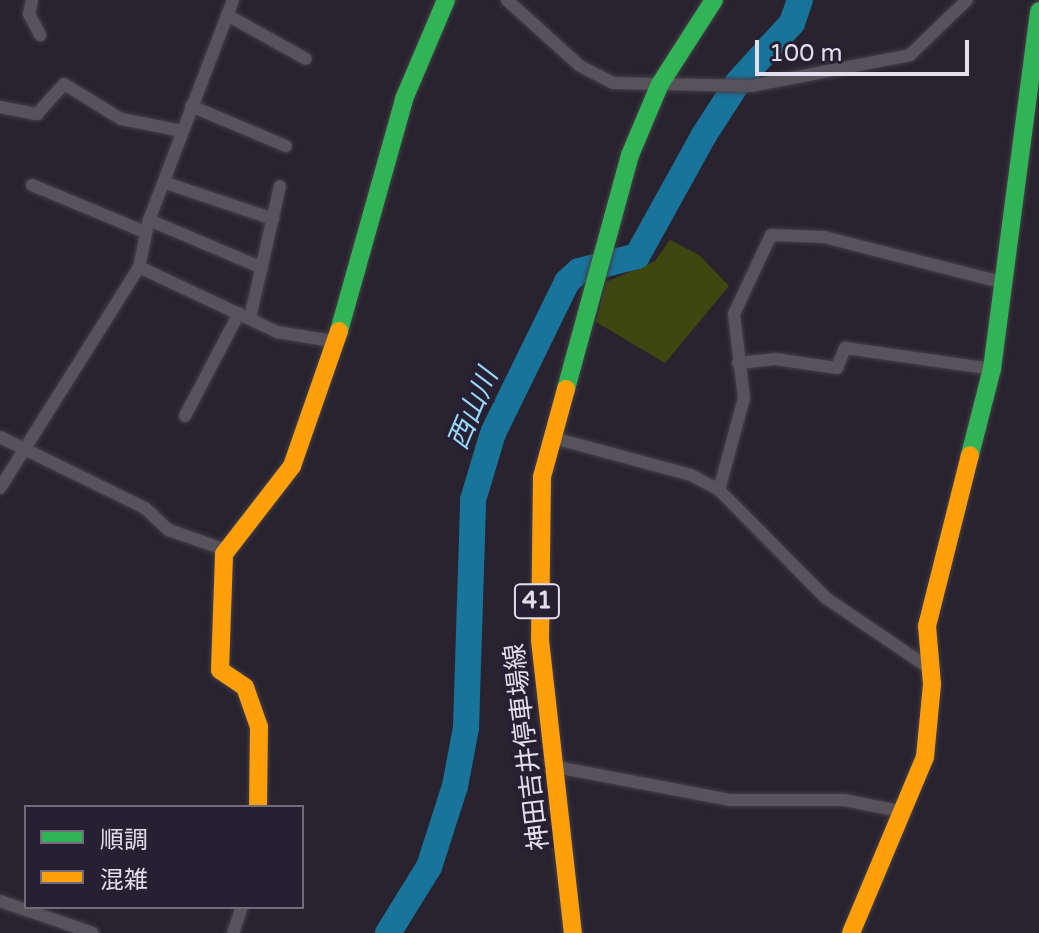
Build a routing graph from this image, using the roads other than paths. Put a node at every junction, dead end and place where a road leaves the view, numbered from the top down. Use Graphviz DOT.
graph roads {
  1 [pos="32,0"];
  2 [pos="233,0"];
  3 [pos="446,0"];
  4 [pos="507,0"];
  5 [pos="714,0"];
  6 [pos="967,0"];
  7 [pos="521,6"];
  8 [pos="1039,11"];
  9 [pos="227,15"];
  10 [pos="40,35"];
  11 [pos="306,59"];
  12 [pos="660,84"];
  13 [pos="191,106"];
  14 [pos="0,107"];
  15 [pos="182,131"];
  16 [pos="286,146"];
  17 [pos="166,183"];
  18 [pos="32,185"];
  19 [pos="280,186"];
  20 [pos="273,219"];
  21 [pos="147,226"];
  22 [pos="139,267"];
  23 [pos="262,268"];
  24 [pos="1005,283"];
  25 [pos="245,316"];
  26 [pos="338,342"];
  27 [pos="738,363"];
  28 [pos="992,369"];
  29 [pos="185,416"];
  30 [pos="0,437"];
  31 [pos="550,437"];
  32 [pos="22,447"];
  33 [pos="0,488"];
  34 [pos="719,490"];
  35 [pos="226,550"];
  36 [pos="926,666"];
  37 [pos="556,767"];
  38 [pos="258,805"];
  39 [pos="904,812"];
  40 [pos="0,901"];
  41 [pos="241,909"];
  42 [pos="93,933"];
  43 [pos="233,933"];
  44 [pos="573,933"];
  45 [pos="851,933"];
  1 -- 10 [label="street"];
  2 -- 9 [label="street"];
  3 -- 26 [label="street"];
  4 -- 7 [label="street"];
  5 -- 12 [label="street, 神田吉井停車場線 / 41"];
  6 -- 12 [label="street"];
  7 -- 12 [label="street"];
  8 -- 24 [label="street"];
  9 -- 11 [label="street"];
  9 -- 13 [label="street"];
  12 -- 31 [label="street, 神田吉井停車場線 / 41"];
  13 -- 15 [label="street"];
  13 -- 16 [label="street"];
  14 -- 15 [label="street"];
  15 -- 17 [label="street"];
  17 -- 20 [label="street"];
  17 -- 21 [label="street"];
  18 -- 21 [label="street"];
  19 -- 20 [label="street"];
  20 -- 23 [label="street"];
  21 -- 22 [label="street"];
  21 -- 23 [label="street"];
  22 -- 25 [label="street"];
  22 -- 32 [label="street"];
  23 -- 25 [label="street"];
  24 -- 27 [label="street"];
  24 -- 28 [label="street"];
  25 -- 26 [label="street"];
  25 -- 29 [label="street"];
  26 -- 35 [label="street"];
  27 -- 28 [label="street"];
  27 -- 34 [label="street"];
  28 -- 36 [label="street"];
  30 -- 32 [label="street"];
  31 -- 34 [label="street"];
  31 -- 37 [label="street, 神田吉井停車場線 / 41"];
  32 -- 33 [label="street"];
  32 -- 35 [label="street"];
  34 -- 36 [label="street"];
  35 -- 38 [label="street"];
  36 -- 39 [label="street"];
  37 -- 39 [label="street"];
  37 -- 44 [label="street, 神田吉井停車場線 / 41"];
  39 -- 45 [label="street"];
  40 -- 42 [label="street"];
  41 -- 43 [label="street"];
}
